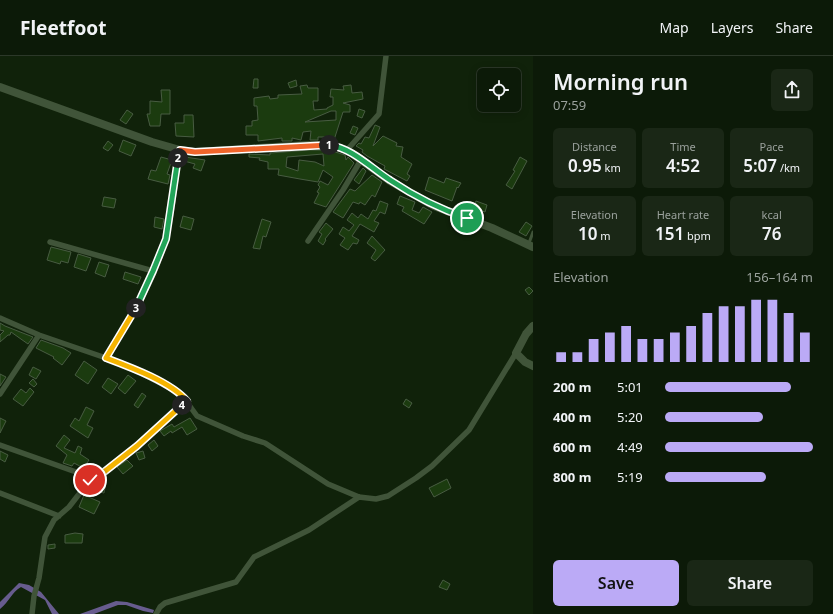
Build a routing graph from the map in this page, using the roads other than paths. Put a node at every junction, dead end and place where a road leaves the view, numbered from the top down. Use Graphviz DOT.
graph roads {
  1 [pos="386,56"];
  2 [pos="0,87"];
  3 [pos="180,150"];
  4 [pos="347,150"];
  5 [pos="361,160"];
  6 [pos="533,232"];
  7 [pos="308,240"];
  8 [pos="50,242"];
  9 [pos="531,246"];
  10 [pos="153,271"];
  11 [pos="0,318"];
  12 [pos="533,326"];
  13 [pos="39,335"];
  14 [pos="516,353"];
  15 [pos="106,358"];
  16 [pos="533,366"];
  17 [pos="0,394"];
  18 [pos="187,401"];
  19 [pos="0,445"];
  20 [pos="93,478"];
  21 [pos="0,493"];
  22 [pos="359,497"];
  23 [pos="59,516"];
  24 [pos="32,614"];
  25 [pos="156,614"];
  1 -- 4 [label="street"];
  2 -- 3 [label="street"];
  3 -- 4 [label="street"];
  3 -- 10 [label="street"];
  4 -- 5 [label="street"];
  5 -- 7 [label="street"];
  5 -- 9 [label="street"];
  6 -- 9 [label="lane"];
  8 -- 10 [label="street"];
  10 -- 15 [label="street"];
  11 -- 13 [label="street"];
  12 -- 14 [label="street"];
  13 -- 15 [label="street"];
  13 -- 17 [label="street"];
  14 -- 16 [label="street"];
  14 -- 22 [label="street"];
  15 -- 18 [label="street"];
  18 -- 20 [label="street"];
  18 -- 22 [label="street"];
  19 -- 20 [label="street"];
  20 -- 23 [label="street"];
  21 -- 23 [label="street"];
  22 -- 25 [label="street"];
  23 -- 24 [label="street"];
}
